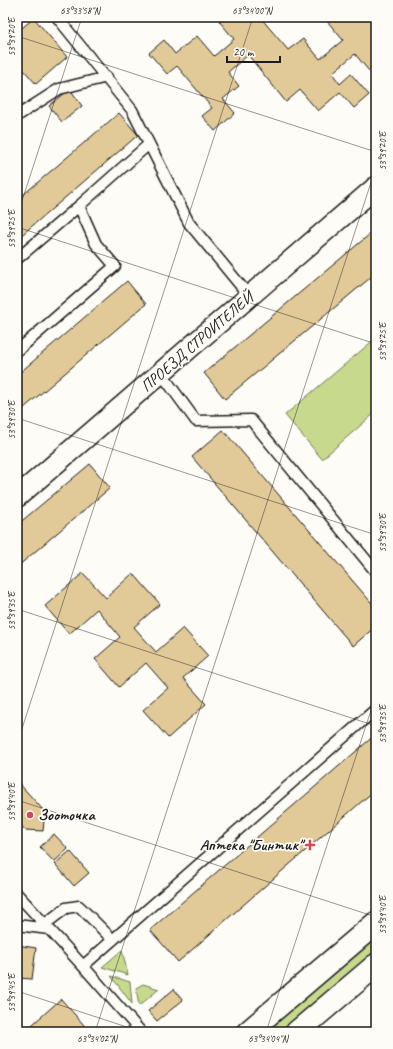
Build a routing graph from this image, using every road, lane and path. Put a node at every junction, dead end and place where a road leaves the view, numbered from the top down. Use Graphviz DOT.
graph roads {
  1 [pos="57,17"];
  2 [pos="107,77"];
  3 [pos="17,116"];
  4 [pos="149,144"];
  5 [pos="376,187"];
  6 [pos="79,206"];
  7 [pos="17,259"];
  8 [pos="250,297"];
  9 [pos="17,351"];
  10 [pos="161,373"];
  11 [pos="17,497"];
  12 [pos="376,572"];
  13 [pos="376,709"];
  14 [pos="17,894"];
  15 [pos="376,923"];
  16 [pos="17,925"];
  17 [pos="47,926"];
  18 [pos="113,940"];
  19 [pos="376,965"];
  20 [pos="83,966"];
  21 [pos="141,1032"];
  22 [pos="248,1032"];
  23 [pos="297,1032"];
  1 -- 2 [label="lane"];
  2 -- 3 [label="lane"];
  2 -- 4 [label="lane"];
  4 -- 6 [label="lane"];
  4 -- 8 [label="lane"];
  5 -- 8 [label="street, ПРОЕЗД СТРОИТЕЛЕЙ"];
  6 -- 7 [label="lane"];
  6 -- 9 [label="lane"];
  8 -- 10 [label="street, ПРОЕЗД СТРОИТЕЛЕЙ"];
  10 -- 11 [label="street, ПРОЕЗД СТРОИТЕЛЕЙ"];
  10 -- 12 [label="lane"];
  13 -- 18 [label="lane"];
  14 -- 17 [label="lane"];
  15 -- 22 [label="main road"];
  16 -- 17 [label="lane"];
  17 -- 18 [label="lane"];
  17 -- 20 [label="lane"];
  18 -- 20 [label="lane"];
  19 -- 23 [label="main road"];
  20 -- 21 [label="lane"];
}
